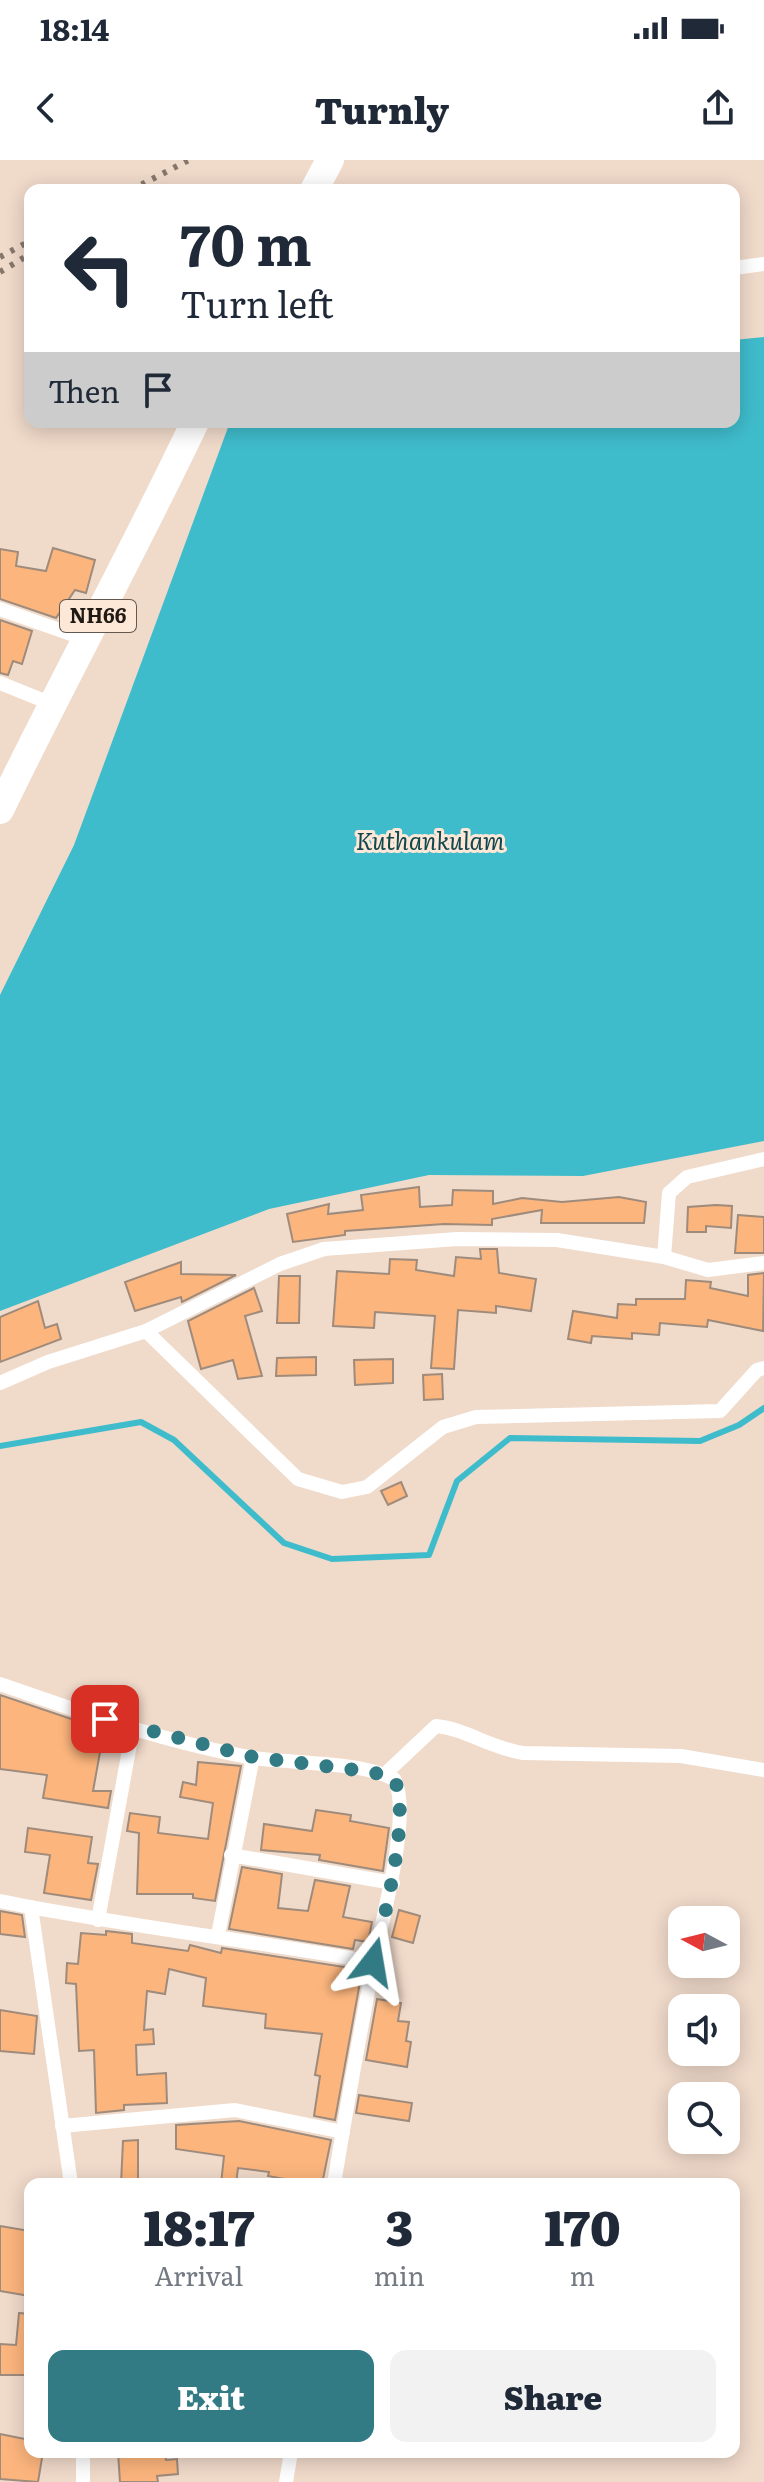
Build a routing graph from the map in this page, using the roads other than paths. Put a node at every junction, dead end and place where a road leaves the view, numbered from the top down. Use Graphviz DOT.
graph roads {
  1 [pos="330,160"];
  2 [pos="317,184"];
  3 [pos="764,264"];
  4 [pos="740,267"];
  5 [pos="192,428"];
  6 [pos="0,609"];
  7 [pos="85,639"];
  8 [pos="0,683"];
  9 [pos="52,704"];
  10 [pos="10,775"];
  11 [pos="0,810"];
  12 [pos="764,1159"];
  13 [pos="664,1257"];
  14 [pos="764,1263"];
  15 [pos="146,1331"];
  16 [pos="764,1368"];
  17 [pos="0,1383"];
  18 [pos="0,1684"];
  19 [pos="133,1728"];
  20 [pos="253,1757"];
  21 [pos="764,1770"];
  22 [pos="385,1774"];
  23 [pos="231,1855"];
  24 [pos="393,1883"];
  25 [pos="0,1901"];
  26 [pos="31,1907"];
  27 [pos="98,1920"];
  28 [pos="218,1935"];
  29 [pos="373,1962"];
  30 [pos="62,2126"];
  31 [pos="343,2132"];
  32 [pos="70,2178"];
  33 [pos="335,2178"];
  34 [pos="83,2458"];
  35 [pos="290,2458"];
  36 [pos="83,2482"];
  37 [pos="286,2482"];
  1 -- 2 [label="highway"];
  3 -- 4 [label="street"];
  5 -- 7 [label="highway, NH66"];
  6 -- 7 [label="street"];
  7 -- 9 [label="highway, NH66"];
  8 -- 9 [label="street"];
  9 -- 10 [label="highway, NH66"];
  10 -- 11 [label="highway, NH66"];
  12 -- 13 [label="street"];
  13 -- 14 [label="street"];
  13 -- 15 [label="street"];
  15 -- 16 [label="street"];
  15 -- 17 [label="street"];
  18 -- 19 [label="street"];
  19 -- 20 [label="street"];
  19 -- 27 [label="street"];
  20 -- 22 [label="street"];
  20 -- 23 [label="street"];
  21 -- 22 [label="street"];
  22 -- 24 [label="street"];
  23 -- 24 [label="street"];
  23 -- 28 [label="street"];
  24 -- 29 [label="street"];
  25 -- 26 [label="street"];
  26 -- 27 [label="street"];
  26 -- 30 [label="street"];
  27 -- 28 [label="street"];
  28 -- 29 [label="street"];
  29 -- 31 [label="street"];
  30 -- 31 [label="street"];
  30 -- 32 [label="street"];
  31 -- 33 [label="street"];
  34 -- 36 [label="street"];
  35 -- 37 [label="street"];
}
